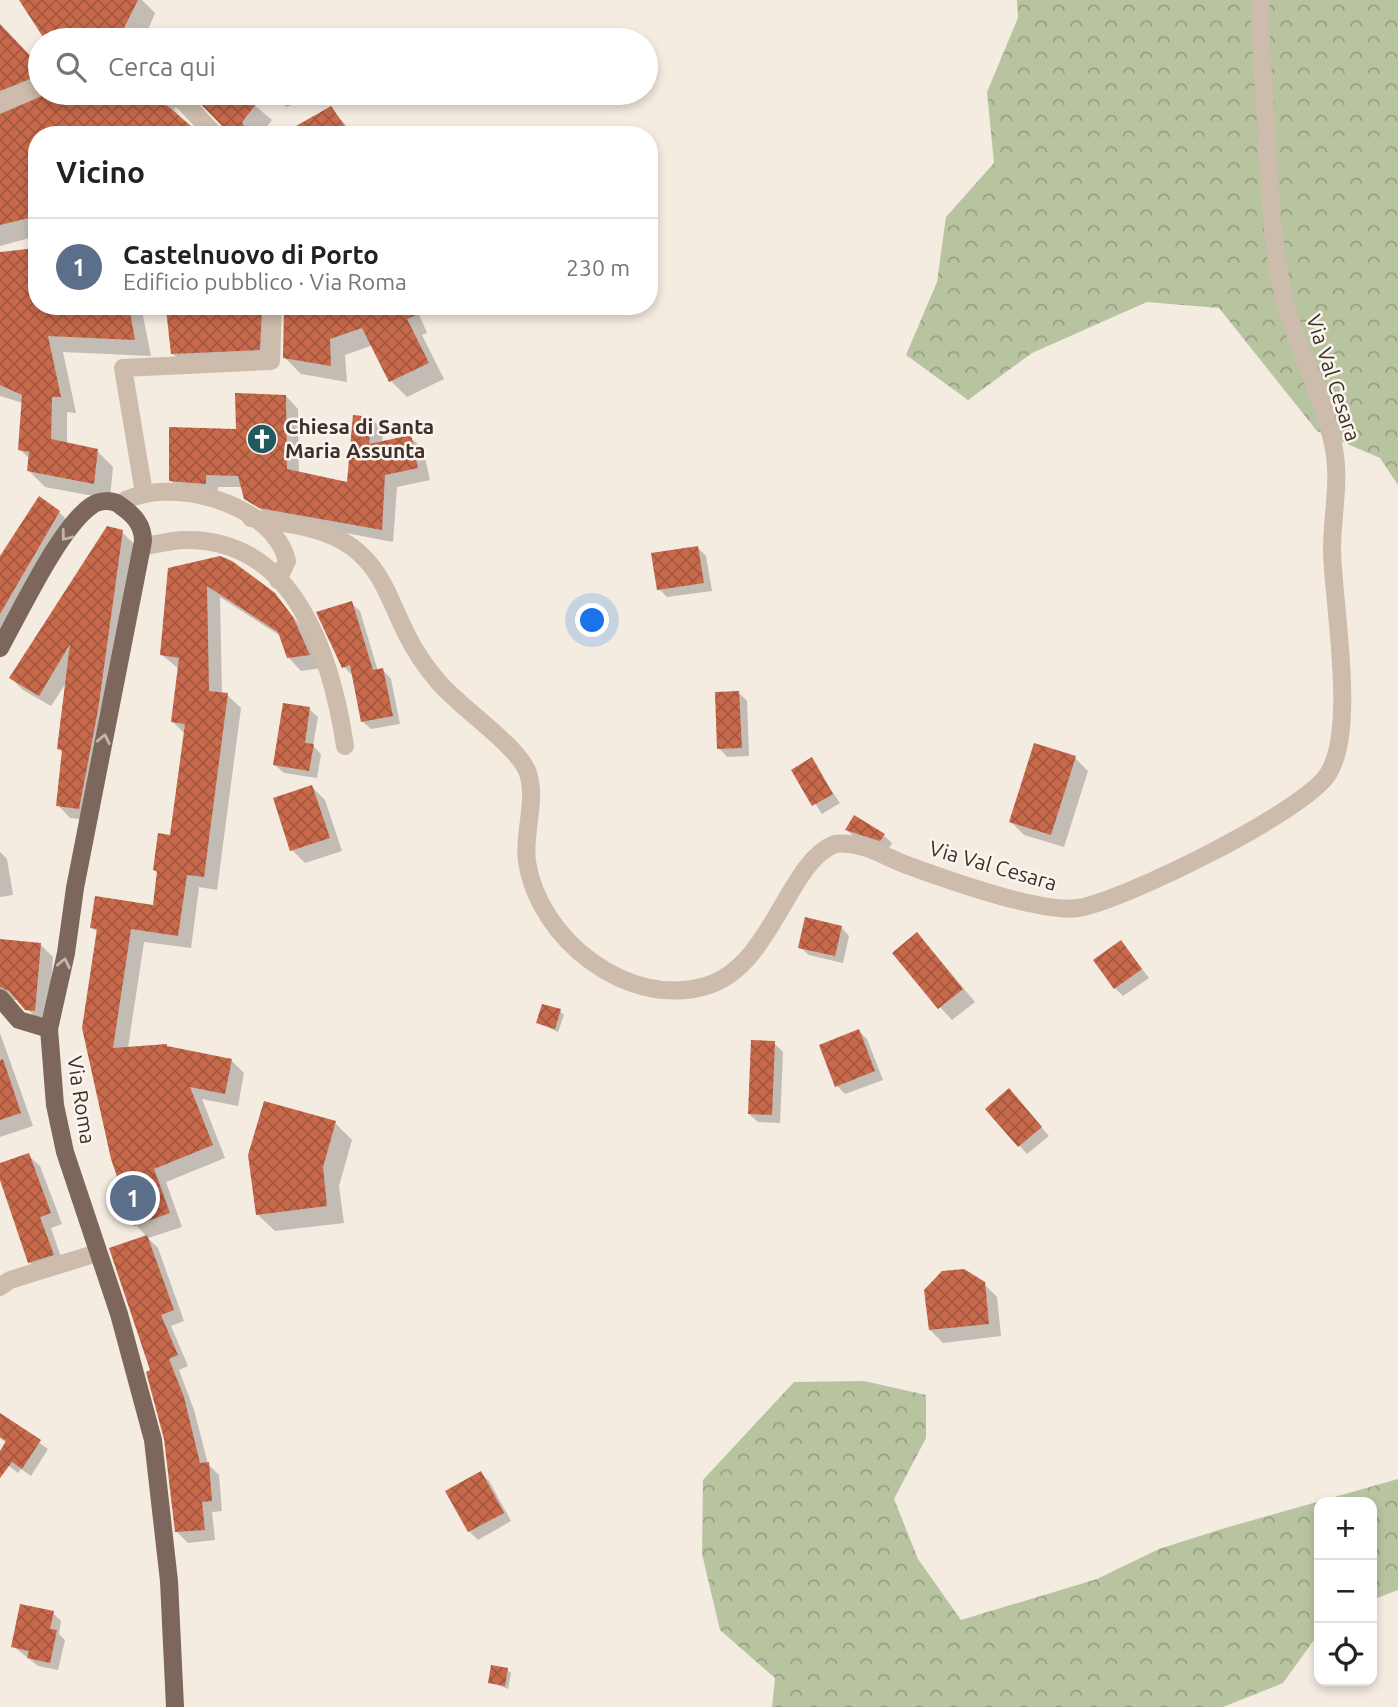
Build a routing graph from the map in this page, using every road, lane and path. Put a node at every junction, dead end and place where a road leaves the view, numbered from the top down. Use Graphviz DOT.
graph roads {
  1 [pos="1260,0"];
  2 [pos="28,91"];
  3 [pos="0,103"];
  4 [pos="188,105"];
  5 [pos="207,126"];
  6 [pos="273,315"];
  7 [pos="144,493"];
  8 [pos="119,504"];
  9 [pos="251,518"];
  10 [pos="142,547"];
  11 [pos="278,580"];
  12 [pos="0,649"];
  13 [pos="345,746"];
  14 [pos="0,999"];
  15 [pos="49,1029"];
  16 [pos="97,1253"];
  17 [pos="3,1283"];
  18 [pos="175,1707"];
  1 -- 9 [label="street, Via Val Cesara"];
  2 -- 3 [label="street"];
  4 -- 5 [label="street"];
  6 -- 7 [label="street"];
  7 -- 8 [label="street"];
  7 -- 9 [label="street"];
  8 -- 10 [label="main road, Via Roma"];
  8 -- 12 [label="main road, one-way"];
  9 -- 11 [label="street"];
  10 -- 11 [label="street"];
  15 -- 10 [label="main road, Via Roma, one-way"];
  11 -- 13 [label="street"];
  14 -- 15 [label="main road"];
  15 -- 16 [label="main road, Via Roma"];
  16 -- 17 [label="street"];
  16 -- 18 [label="main road, Via Roma"];
}
